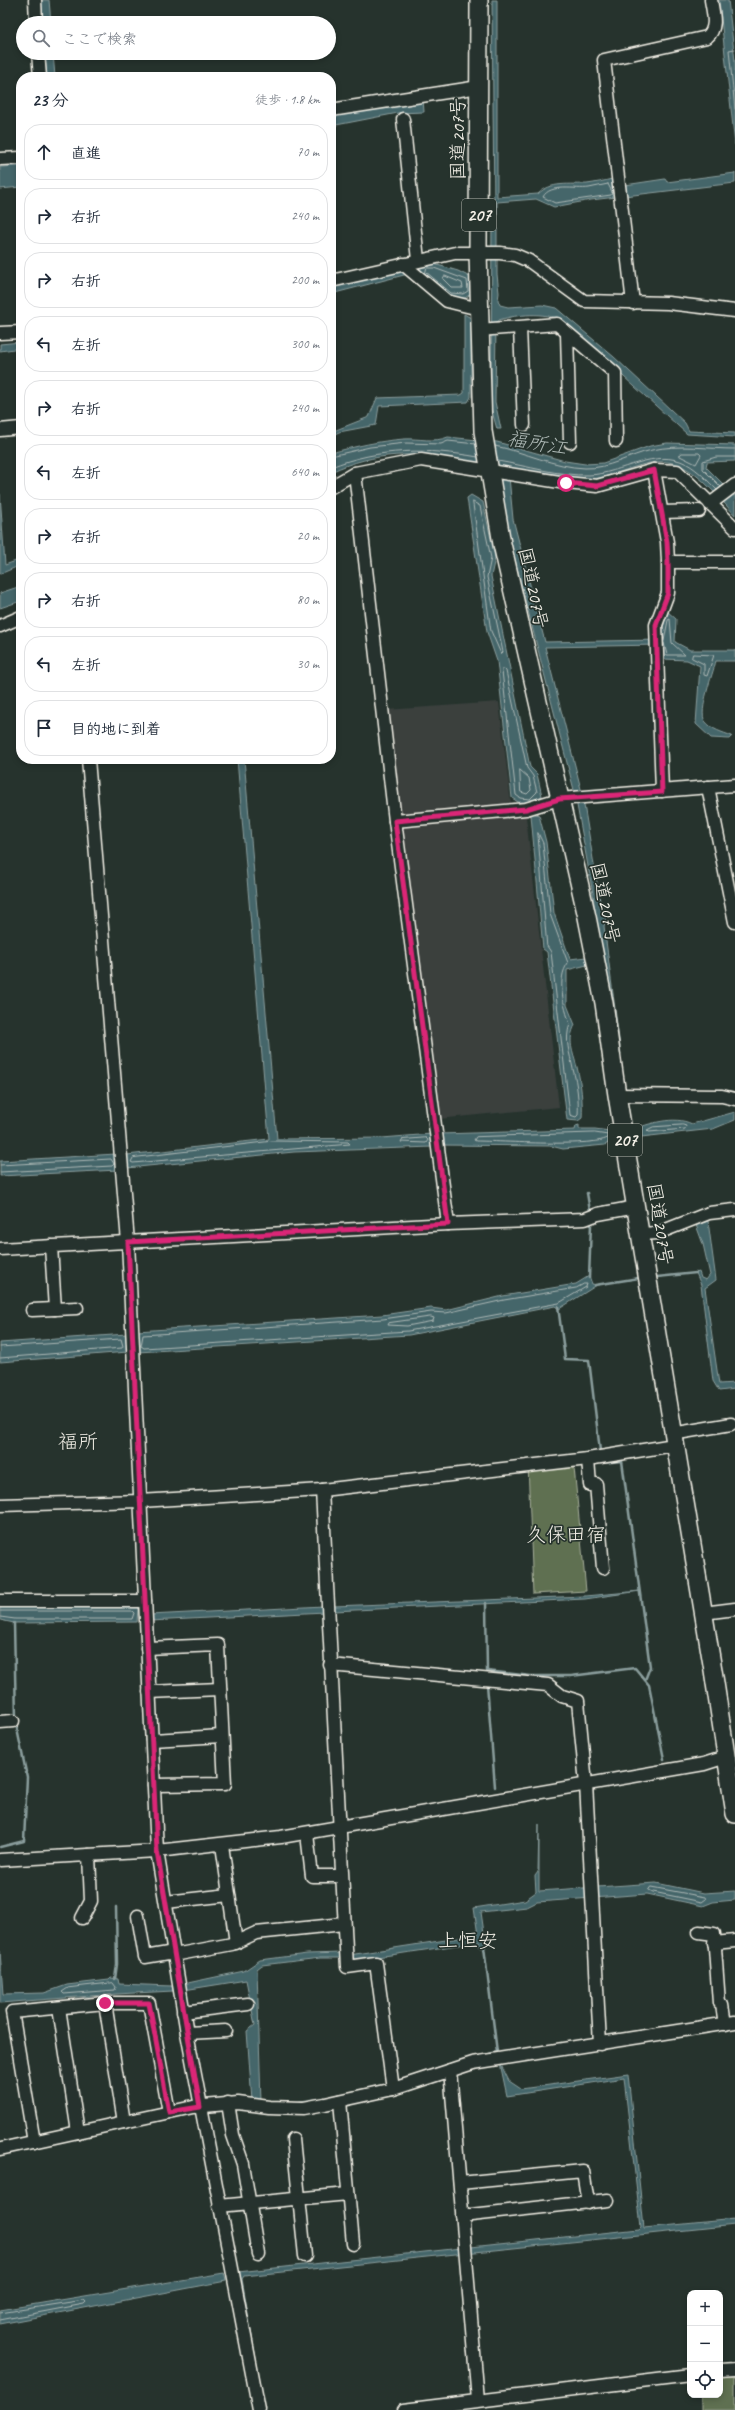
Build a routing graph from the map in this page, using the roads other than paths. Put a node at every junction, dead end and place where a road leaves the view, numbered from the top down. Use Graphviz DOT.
graph roads {
  1 [pos="34,0"];
  2 [pos="480,0"];
  3 [pos="711,0"];
  4 [pos="35,16"];
  5 [pos="39,60"];
  6 [pos="40,72"];
  7 [pos="479,87"];
  8 [pos="336,109"];
  9 [pos="404,119"];
  10 [pos="0,158"];
  11 [pos="16,158"];
  12 [pos="489,252"];
  13 [pos="418,260"];
  14 [pos="403,264"];
  15 [pos="336,280"];
  16 [pos="633,303"];
  17 [pos="479,309"];
  18 [pos="735,312"];
  19 [pos="520,328"];
  20 [pos="489,330"];
  21 [pos="16,332"];
  22 [pos="567,332"];
  23 [pos="0,333"];
  24 [pos="524,425"];
  25 [pos="16,428"];
  26 [pos="0,430"];
  27 [pos="616,441"];
  28 [pos="570,442"];
  29 [pos="488,470"];
  30 [pos="654,470"];
  31 [pos="355,473"];
  32 [pos="336,484"];
  33 [pos="735,485"];
  34 [pos="710,504"];
  35 [pos="699,511"];
  36 [pos="662,512"];
  37 [pos="735,528"];
  38 [pos="668,562"];
  39 [pos="735,562"];
  40 [pos="16,620"];
  41 [pos="0,626"];
  42 [pos="88,764"];
  43 [pos="735,784"];
  44 [pos="708,787"];
  45 [pos="662,792"];
  46 [pos="565,798"];
  47 [pos="395,821"];
  48 [pos="732,889"];
  49 [pos="735,922"];
  50 [pos="616,1095"];
  51 [pos="735,1099"];
  52 [pos="636,1207"];
  53 [pos="735,1210"];
  54 [pos="448,1224"];
  55 [pos="640,1234"];
  56 [pos="128,1242"];
  57 [pos="51,1246"];
  58 [pos="0,1249"];
  59 [pos="77,1308"];
  60 [pos="54,1309"];
  61 [pos="32,1310"];
  62 [pos="731,1424"];
  63 [pos="673,1440"];
  64 [pos="588,1459"];
  65 [pos="322,1490"];
  66 [pos="140,1501"];
  67 [pos="0,1505"];
  68 [pos="604,1568"];
  69 [pos="145,1601"];
  70 [pos="0,1602"];
  71 [pos="735,1609"];
  72 [pos="703,1613"];
  73 [pos="147,1648"];
  74 [pos="330,1665"];
  75 [pos="220,1689"];
  76 [pos="150,1692"];
  77 [pos="13,1721"];
  78 [pos="0,1722"];
  79 [pos="222,1736"];
  80 [pos="152,1740"];
  81 [pos="726,1757"];
  82 [pos="586,1784"];
  83 [pos="154,1785"];
  84 [pos="735,1812"];
  85 [pos="338,1828"];
  86 [pos="307,1834"];
  87 [pos="222,1845"];
  88 [pos="157,1851"];
  89 [pos="89,1855"];
  90 [pos="0,1860"];
  91 [pos="341,1876"];
  92 [pos="229,1895"];
  93 [pos="166,1902"];
  94 [pos="138,1916"];
  95 [pos="82,1918"];
  96 [pos="344,1924"];
  97 [pos="699,1932"];
  98 [pos="236,1942"];
  99 [pos="714,1943"];
  100 [pos="735,1943"];
  101 [pos="174,1954"];
  102 [pos="105,2003"];
  103 [pos="248,2004"];
  104 [pos="59,2008"];
  105 [pos="183,2012"];
  106 [pos="730,2017"];
  107 [pos="226,2031"];
  108 [pos="187,2033"];
  109 [pos="600,2044"];
  110 [pos="450,2070"];
  111 [pos="393,2089"];
  112 [pos="340,2101"];
  113 [pos="228,2104"];
  114 [pos="200,2107"];
  115 [pos="169,2112"];
  116 [pos="124,2122"];
  117 [pos="78,2132"];
  118 [pos="293,2139"];
  119 [pos="34,2142"];
  120 [pos="0,2149"];
  121 [pos="460,2183"];
  122 [pos="348,2194"];
  123 [pos="299,2198"];
  124 [pos="608,2200"];
  125 [pos="588,2202"];
  126 [pos="249,2203"];
  127 [pos="219,2206"];
  128 [pos="462,2216"];
  129 [pos="353,2244"];
  130 [pos="258,2254"];
  131 [pos="305,2256"];
  132 [pos="735,2370"];
  133 [pos="723,2371"];
  134 [pos="687,2375"];
  135 [pos="478,2400"];
  136 [pos="259,2410"];
  137 [pos="403,2410"];
  1 -- 4 [label="street"];
  2 -- 7 [label="highway, 国道207号 / 207"];
  3 -- 16 [label="street"];
  5 -- 6 [label="street"];
  7 -- 8 [label="street"];
  7 -- 12 [label="highway, 国道207号 / 207"];
  9 -- 13 [label="street"];
  10 -- 11 [label="street"];
  12 -- 13 [label="street"];
  12 -- 16 [label="street"];
  12 -- 17 [label="highway, 国道207号 / 207"];
  13 -- 14 [label="street"];
  14 -- 15 [label="street"];
  14 -- 17 [label="street"];
  16 -- 18 [label="street"];
  17 -- 20 [label="highway, 国道207号 / 207"];
  19 -- 20 [label="street"];
  19 -- 22 [label="street"];
  19 -- 24 [label="street"];
  20 -- 29 [label="highway, 国道207号 / 207"];
  21 -- 23 [label="street"];
  22 -- 27 [label="street"];
  22 -- 28 [label="street"];
  25 -- 26 [label="street"];
  29 -- 30 [label="street"];
  29 -- 31 [label="street"];
  29 -- 46 [label="highway, 国道207号 / 207"];
  30 -- 34 [label="street"];
  30 -- 36 [label="street"];
  31 -- 32 [label="street"];
  31 -- 47 [label="street"];
  33 -- 34 [label="street"];
  34 -- 37 [label="street"];
  35 -- 36 [label="street"];
  36 -- 38 [label="street"];
  38 -- 39 [label="street"];
  38 -- 45 [label="street"];
  40 -- 41 [label="street"];
  42 -- 56 [label="street"];
  43 -- 44 [label="street"];
  44 -- 45 [label="street"];
  44 -- 48 [label="street"];
  45 -- 46 [label="street"];
  46 -- 47 [label="street"];
  46 -- 50 [label="highway, 国道207号 / 207"];
  47 -- 54 [label="street"];
  48 -- 49 [label="street"];
  50 -- 51 [label="street"];
  50 -- 52 [label="highway, 国道207号 / 207"];
  52 -- 54 [label="street"];
  52 -- 55 [label="highway, 国道207号 / 207"];
  53 -- 55 [label="street"];
  54 -- 56 [label="street"];
  55 -- 63 [label="highway, 国道207号 / 207"];
  56 -- 57 [label="street"];
  56 -- 66 [label="street"];
  57 -- 58 [label="street"];
  57 -- 60 [label="street"];
  59 -- 60 [label="street"];
  60 -- 61 [label="street"];
  62 -- 63 [label="street"];
  63 -- 64 [label="street"];
  63 -- 72 [label="highway, 国道207号 / 207"];
  64 -- 65 [label="street"];
  64 -- 68 [label="street"];
  65 -- 66 [label="street"];
  65 -- 74 [label="street"];
  66 -- 67 [label="street"];
  66 -- 69 [label="street"];
  69 -- 70 [label="street"];
  69 -- 73 [label="street"];
  71 -- 72 [label="street"];
  72 -- 81 [label="highway, 国道207号 / 207"];
  73 -- 75 [label="street"];
  73 -- 76 [label="street"];
  74 -- 82 [label="street"];
  74 -- 85 [label="street"];
  75 -- 76 [label="street"];
  75 -- 79 [label="street"];
  76 -- 80 [label="street"];
  77 -- 78 [label="street"];
  79 -- 80 [label="street"];
  79 -- 83 [label="street"];
  80 -- 83 [label="street"];
  81 -- 82 [label="street"];
  81 -- 84 [label="highway, 国道207号 / 207"];
  82 -- 85 [label="street"];
  82 -- 109 [label="street"];
  83 -- 88 [label="street"];
  85 -- 86 [label="street"];
  85 -- 91 [label="street"];
  86 -- 87 [label="street"];
  86 -- 91 [label="street"];
  87 -- 88 [label="street"];
  87 -- 92 [label="street"];
  88 -- 89 [label="street"];
  88 -- 93 [label="street"];
  89 -- 90 [label="street"];
  89 -- 95 [label="street"];
  91 -- 96 [label="street"];
  92 -- 93 [label="street"];
  92 -- 98 [label="street"];
  93 -- 101 [label="street"];
  94 -- 101 [label="street"];
  96 -- 98 [label="street"];
  96 -- 111 [label="street"];
  97 -- 99 [label="street"];
  98 -- 101 [label="street"];
  99 -- 100 [label="street"];
  99 -- 106 [label="street"];
  101 -- 105 [label="street"];
  102 -- 104 [label="street"];
  102 -- 115 [label="street"];
  102 -- 116 [label="street"];
  103 -- 105 [label="street"];
  104 -- 117 [label="street"];
  104 -- 119 [label="street"];
  105 -- 108 [label="street"];
  106 -- 109 [label="street"];
  107 -- 108 [label="street"];
  108 -- 114 [label="street"];
  109 -- 110 [label="street"];
  110 -- 111 [label="street"];
  110 -- 121 [label="street"];
  111 -- 112 [label="street"];
  112 -- 113 [label="street"];
  112 -- 122 [label="street"];
  113 -- 114 [label="street"];
  113 -- 126 [label="street"];
  114 -- 115 [label="street"];
  114 -- 127 [label="street"];
  115 -- 116 [label="street"];
  116 -- 117 [label="street"];
  117 -- 119 [label="street"];
  118 -- 123 [label="street"];
  119 -- 120 [label="street"];
  121 -- 125 [label="street"];
  121 -- 128 [label="street"];
  122 -- 123 [label="street"];
  122 -- 129 [label="street"];
  123 -- 126 [label="street"];
  123 -- 131 [label="street"];
  124 -- 125 [label="street"];
  125 -- 128 [label="street"];
  126 -- 127 [label="street"];
  126 -- 130 [label="street"];
  127 -- 136 [label="street"];
  128 -- 135 [label="street"];
  132 -- 133 [label="street"];
  134 -- 135 [label="street"];
  135 -- 137 [label="street"];
}
